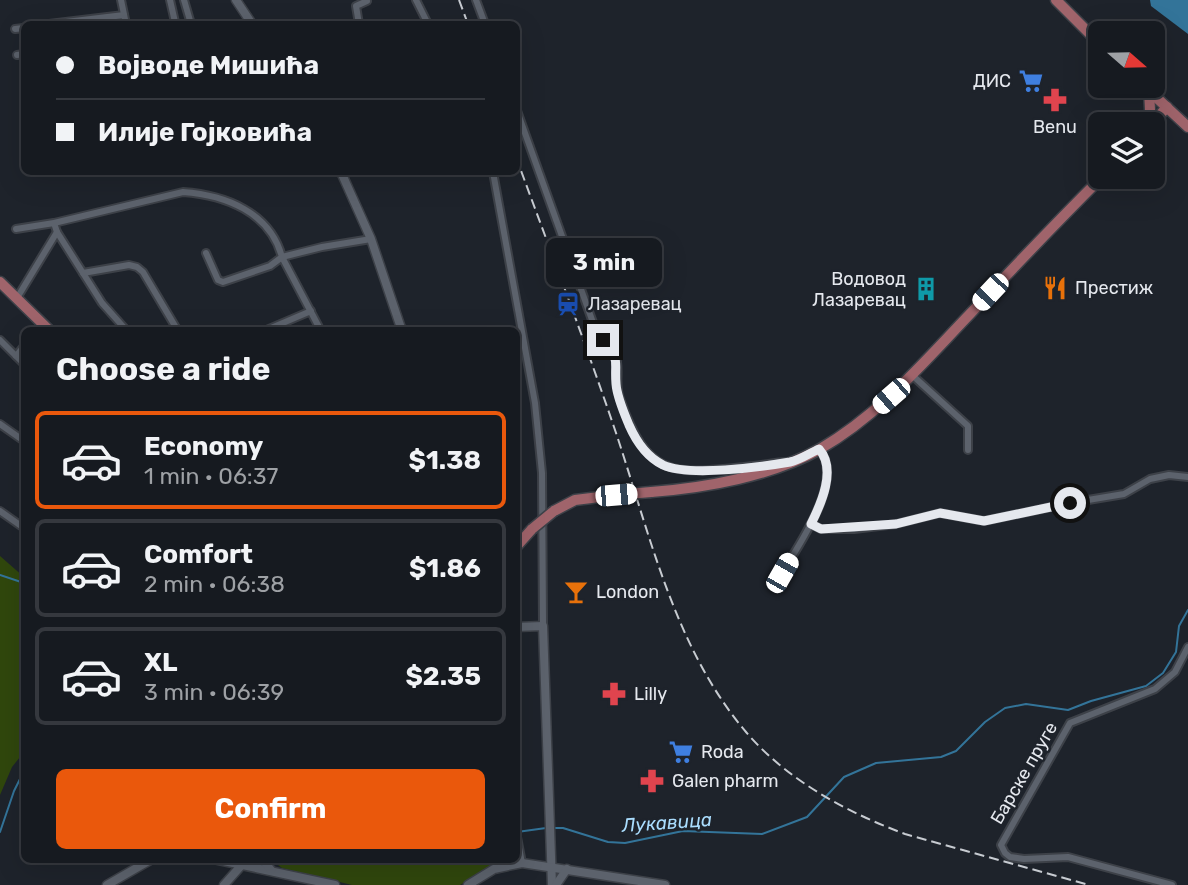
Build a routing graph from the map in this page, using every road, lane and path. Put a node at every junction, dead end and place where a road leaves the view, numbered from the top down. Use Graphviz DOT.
graph roads {
  1 [pos="121,0"];
  2 [pos="170,0"];
  3 [pos="184,0"];
  4 [pos="236,0"];
  5 [pos="416,0"];
  6 [pos="476,0"];
  7 [pos="1056,0"];
  8 [pos="367,1"];
  9 [pos="124,15"];
  10 [pos="74,21"];
  11 [pos="125,21"];
  12 [pos="175,21"];
  13 [pos="190,21"];
  14 [pos="250,21"];
  15 [pos="358,21"];
  16 [pos="426,21"];
  17 [pos="484,21"];
  18 [pos="21,28"];
  19 [pos="15,29"];
  20 [pos="1088,31"];
  21 [pos="1158,98"];
  22 [pos="1167,107"];
  23 [pos="1162,112"];
  24 [pos="520,119"];
  25 [pos="1188,127"];
  26 [pos="342,175"];
  27 [pos="494,175"];
  28 [pos="1090,189"];
  29 [pos="54,223"];
  30 [pos="16,229"];
  31 [pos="57,232"];
  32 [pos="371,239"];
  33 [pos="206,253"];
  34 [pos="282,257"];
  35 [pos="83,272"];
  36 [pos="0,282"];
  37 [pos="18,298"];
  38 [pos="311,311"];
  39 [pos="42,327"];
  40 [pos="123,327"];
  41 [pos="176,327"];
  42 [pos="273,327"];
  43 [pos="319,327"];
  44 [pos="401,327"];
  45 [pos="0,340"];
  46 [pos="21,349"];
  47 [pos="16,356"];
  48 [pos="21,361"];
  49 [pos="912,375"];
  50 [pos="0,424"];
  51 [pos="21,439"];
  52 [pos="819,449"];
  53 [pos="968,450"];
  54 [pos="789,462"];
  55 [pos="1188,477"];
  56 [pos="0,511"];
  57 [pos="811,524"];
  58 [pos="21,526"];
  59 [pos="520,542"];
  60 [pos="782,573"];
  61 [pos="543,626"];
  62 [pos="520,627"];
  63 [pos="1188,647"];
  64 [pos="520,848"];
  65 [pos="145,863"];
  66 [pos="243,863"];
  67 [pos="247,863"];
  68 [pos="265,863"];
  69 [pos="522,863"];
  70 [pos="552,866"];
  71 [pos="567,869"];
  72 [pos="271,870"];
  73 [pos="107,885"];
  74 [pos="224,885"];
  75 [pos="335,885"];
  76 [pos="468,885"];
  77 [pos="554,885"];
  78 [pos="665,885"];
  79 [pos="1172,885"];
  1 -- 9 [label="street"];
  2 -- 12 [label="street"];
  3 -- 13 [label="street"];
  4 -- 14 [label="street"];
  5 -- 16 [label="street"];
  6 -- 17 [label="street"];
  7 -- 20 [label="main road"];
  8 -- 15 [label="street"];
  9 -- 10 [label="street"];
  9 -- 11 [label="street"];
  18 -- 19 [label="street"];
  21 -- 22 [label="main road"];
  22 -- 23 [label="main road"];
  22 -- 25 [label="main road"];
  24 -- 54 [label="street"];
  26 -- 32 [label="street"];
  27 -- 61 [label="street"];
  28 -- 49 [label="main road"];
  29 -- 30 [label="street"];
  29 -- 31 [label="street"];
  29 -- 34 [label="street"];
  31 -- 35 [label="street"];
  31 -- 37 [label="street"];
  32 -- 34 [label="street"];
  32 -- 44 [label="street"];
  33 -- 34 [label="street"];
  34 -- 38 [label="street"];
  35 -- 40 [label="street"];
  35 -- 41 [label="street"];
  36 -- 37 [label="main road"];
  37 -- 39 [label="main road"];
  38 -- 42 [label="street"];
  38 -- 43 [label="street"];
  45 -- 47 [label="street"];
  46 -- 47 [label="street"];
  47 -- 48 [label="street"];
  49 -- 52 [label="main road"];
  49 -- 53 [label="street"];
  50 -- 51 [label="street"];
  52 -- 54 [label="main road"];
  52 -- 57 [label="street"];
  54 -- 59 [label="main road, bridge"];
  55 -- 57 [label="street"];
  56 -- 58 [label="street"];
  57 -- 60 [label="street"];
  61 -- 62 [label="street"];
  61 -- 70 [label="street"];
  63 -- 79 [label="street, Барске пруге"];
  64 -- 69 [label="street"];
  65 -- 73 [label="street"];
  66 -- 74 [label="street"];
  67 -- 72 [label="street"];
  68 -- 72 [label="street"];
  69 -- 70 [label="street"];
  69 -- 76 [label="street"];
  70 -- 71 [label="street"];
  70 -- 77 [label="street"];
  71 -- 77 [label="street"];
  71 -- 78 [label="street"];
  72 -- 75 [label="street"];
}
